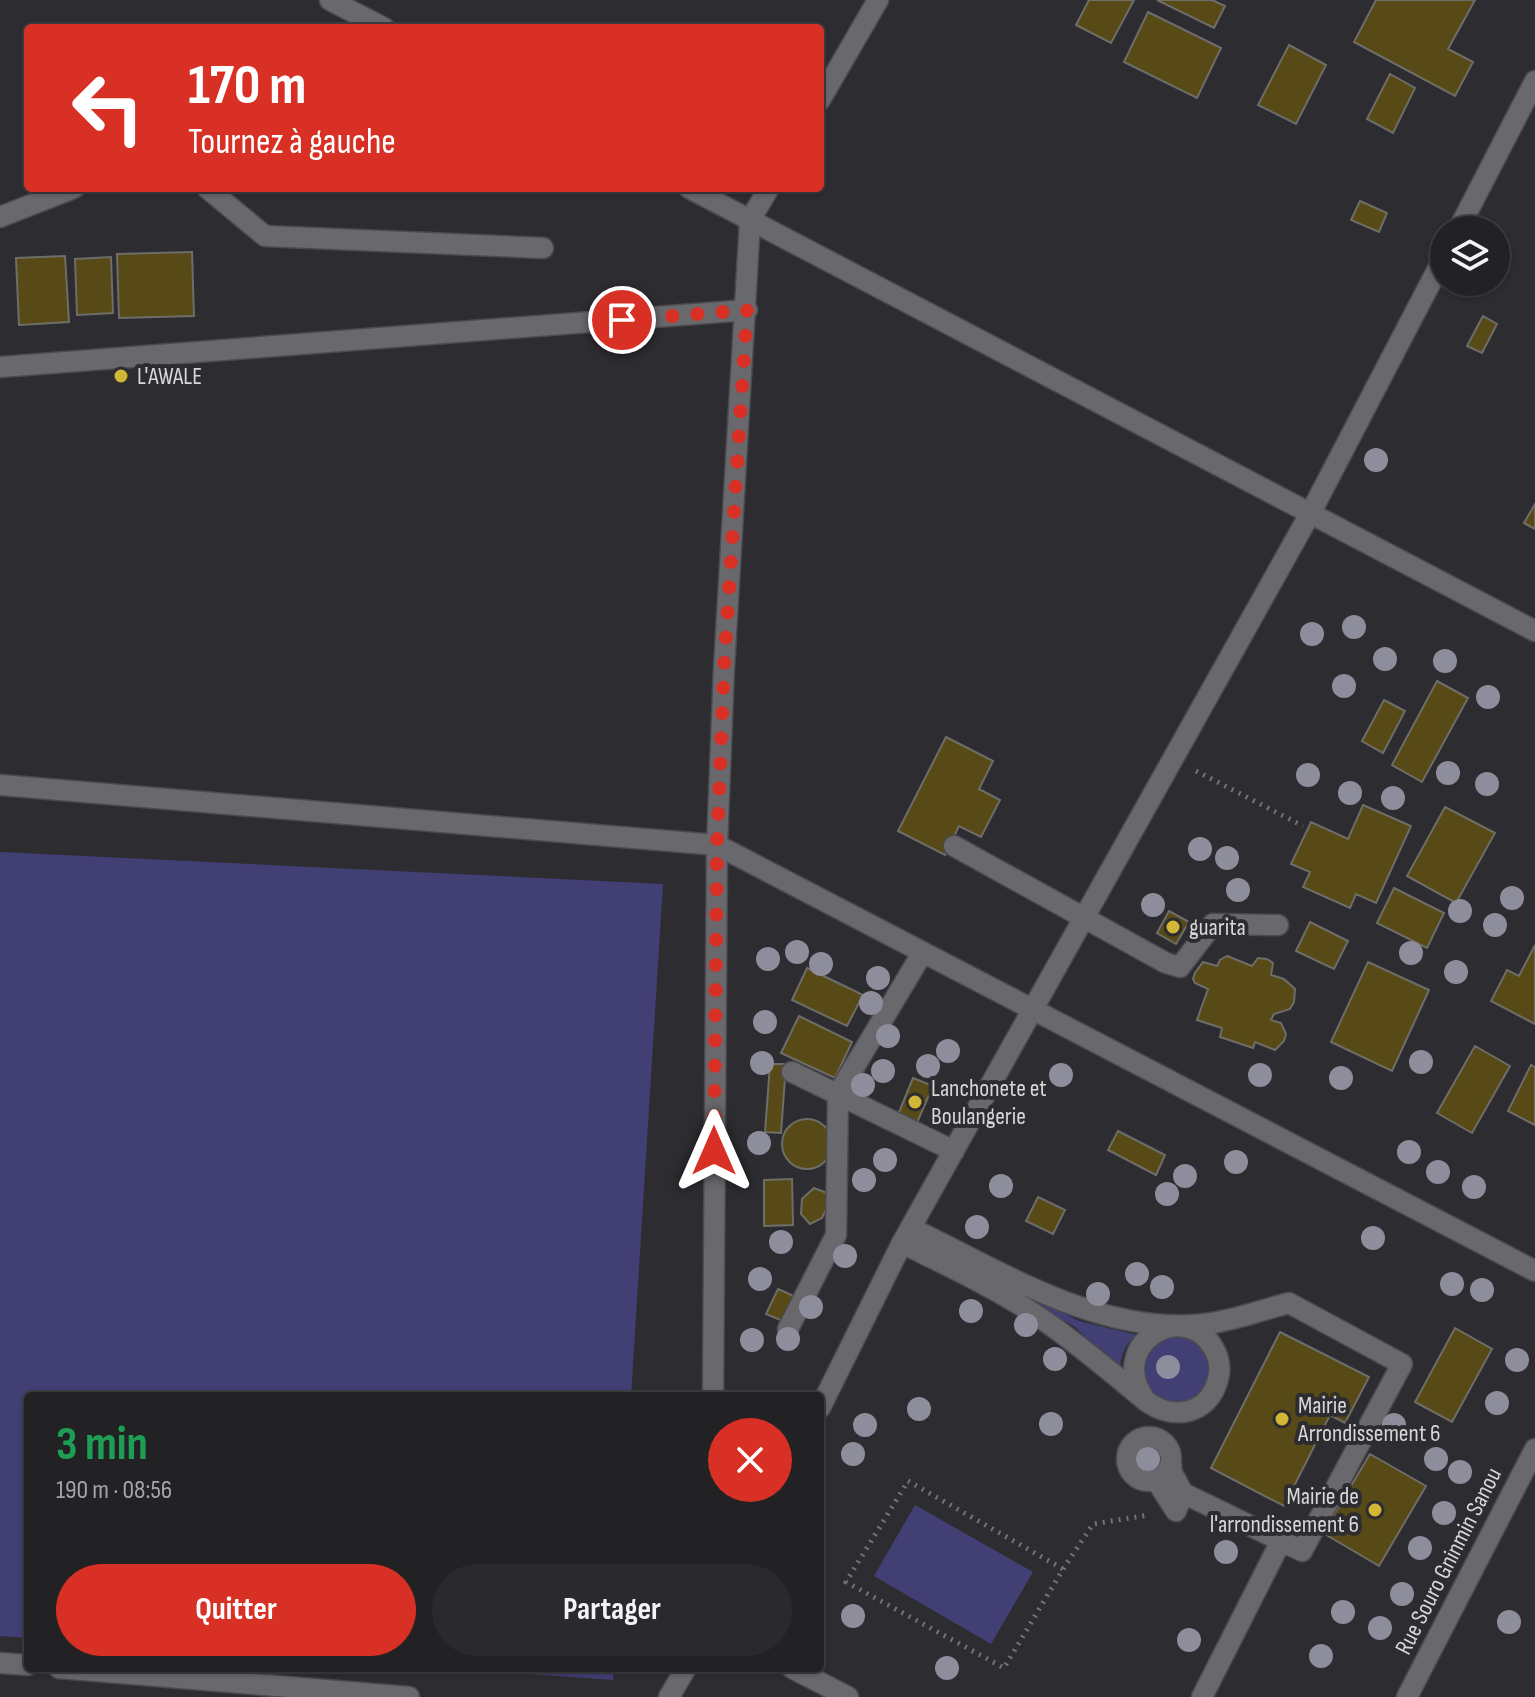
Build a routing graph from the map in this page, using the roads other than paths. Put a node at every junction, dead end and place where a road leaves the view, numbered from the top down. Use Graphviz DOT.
graph roads {
  1 [pos="330,0"];
  2 [pos="878,0"];
  3 [pos="376,24"];
  4 [pos="1535,81"];
  5 [pos="824,93"];
  6 [pos="64,192"];
  7 [pos="212,192"];
  8 [pos="697,192"];
  9 [pos="767,192"];
  10 [pos="1465,216"];
  11 [pos="0,217"];
  12 [pos="750,220"];
  13 [pos="543,248"];
  14 [pos="1430,284"];
  15 [pos="747,310"];
  16 [pos="0,367"];
  17 [pos="1311,512"];
  18 [pos="1535,631"];
  19 [pos="0,785"];
  20 [pos="717,845"];
  21 [pos="954,846"];
  22 [pos="1086,917"];
  23 [pos="1278,925"];
  24 [pos="923,952"];
  25 [pos="1034,1010"];
  26 [pos="792,1072"];
  27 [pos="838,1094"];
  28 [pos="954,1151"];
  29 [pos="907,1236"];
  30 [pos="1535,1271"];
  31 [pos="1174,1326"];
  32 [pos="788,1329"];
  33 [pos="713,1392"];
  34 [pos="824,1400"];
  35 [pos="1151,1405"];
  36 [pos="1535,1449"];
  37 [pos="1170,1456"];
  38 [pos="1156,1480"];
  39 [pos="1179,1502"];
  40 [pos="1281,1541"];
  41 [pos="0,1663"];
  42 [pos="24,1665"];
  43 [pos="107,1672"];
  44 [pos="684,1672"];
  45 [pos="800,1672"];
  46 [pos="409,1697"];
  47 [pos="669,1697"];
  48 [pos="848,1697"];
  49 [pos="1202,1697"];
  50 [pos="1407,1697"];
  1 -- 3 [label="street"];
  2 -- 5 [label="street"];
  4 -- 10 [label="street"];
  6 -- 11 [label="street"];
  7 -- 13 [label="street"];
  8 -- 12 [label="street"];
  9 -- 12 [label="street"];
  12 -- 15 [label="street"];
  12 -- 17 [label="street"];
  14 -- 17 [label="street"];
  15 -- 16 [label="street"];
  15 -- 20 [label="street"];
  17 -- 18 [label="street"];
  17 -- 22 [label="street"];
  19 -- 20 [label="street"];
  20 -- 24 [label="street"];
  20 -- 33 [label="street"];
  21 -- 22 [label="street"];
  22 -- 23 [label="street"];
  22 -- 25 [label="street"];
  24 -- 25 [label="street"];
  24 -- 27 [label="street"];
  25 -- 28 [label="street"];
  25 -- 30 [label="street"];
  26 -- 27 [label="street"];
  27 -- 28 [label="street"];
  27 -- 32 [label="street"];
  28 -- 29 [label="street"];
  29 -- 31 [label="street"];
  29 -- 34 [label="street"];
  29 -- 35 [label="street"];
  31 -- 35 [label="street"];
  31 -- 35 [label="street"];
  31 -- 40 [label="street"];
  35 -- 37 [label="street"];
  36 -- 50 [label="street, Rue Souro Gninmin Sanou"];
  37 -- 38 [label="street"];
  37 -- 38 [label="street"];
  37 -- 39 [label="street"];
  38 -- 39 [label="street"];
  39 -- 40 [label="street"];
  40 -- 49 [label="street"];
  41 -- 42 [label="street"];
  43 -- 46 [label="street"];
  44 -- 47 [label="street"];
  45 -- 48 [label="street"];
}
